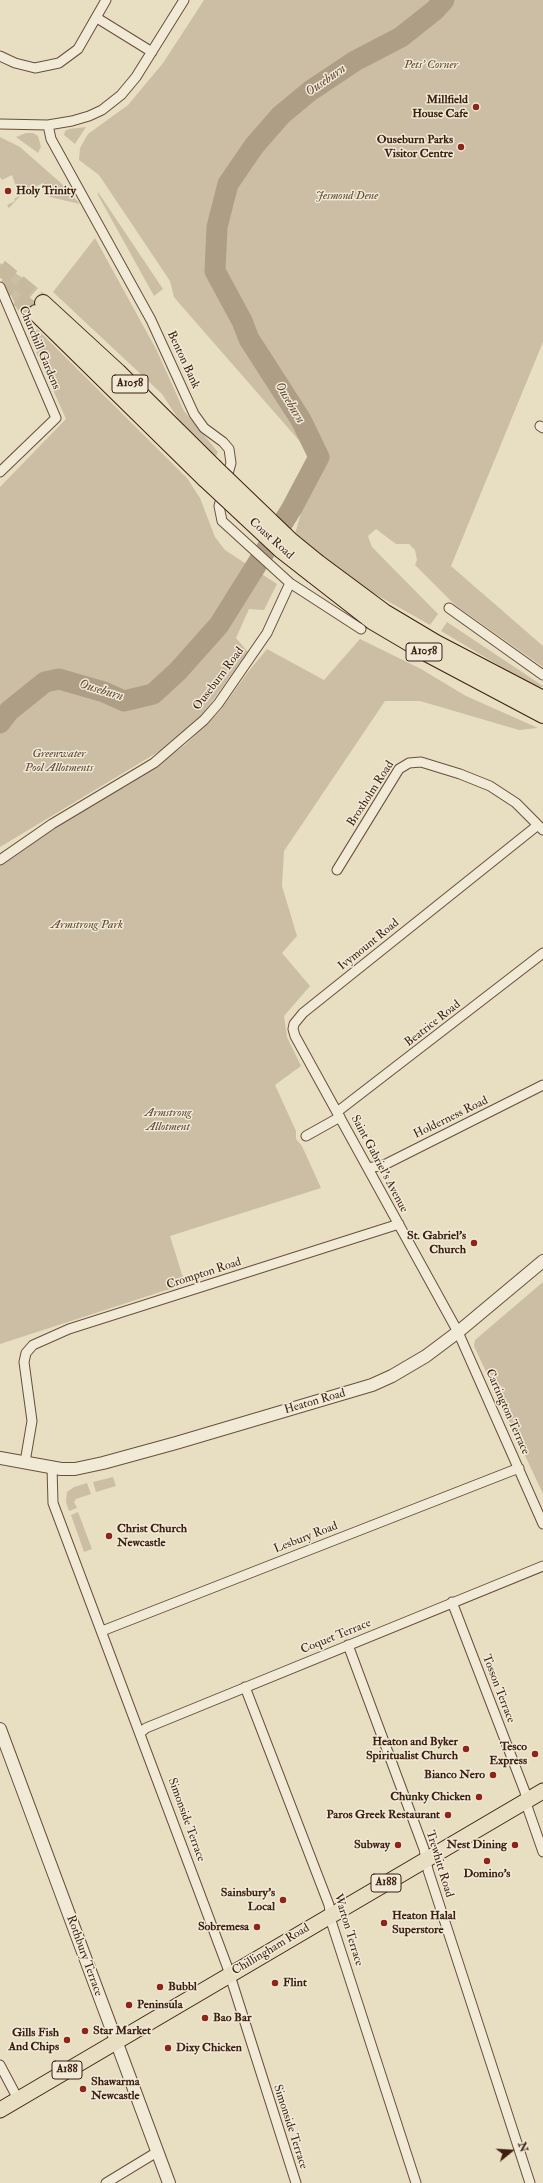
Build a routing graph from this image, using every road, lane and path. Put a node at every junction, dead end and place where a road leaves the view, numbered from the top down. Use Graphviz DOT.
graph roads {
  1 [pos="106,0"];
  2 [pos="184,0"];
  3 [pos="96,18"];
  4 [pos="152,52"];
  5 [pos="0,56"];
  6 [pos="0,124"];
  7 [pos="48,124"];
  8 [pos="0,287"];
  9 [pos="40,308"];
  10 [pos="0,472"];
  11 [pos="315,569"];
  12 [pos="290,582"];
  13 [pos="449,608"];
  14 [pos="361,629"];
  15 [pos="543,675"];
  16 [pos="543,699"];
  17 [pos="543,715"];
  18 [pos="541,828"];
  19 [pos="0,860"];
  20 [pos="337,870"];
  21 [pos="543,953"];
  22 [pos="543,1085"];
  23 [pos="339,1114"];
  24 [pos="306,1136"];
  25 [pos="368,1168"];
  26 [pos="399,1224"];
  27 [pos="543,1261"];
  28 [pos="458,1332"];
  29 [pos="0,1458"];
  30 [pos="25,1462"];
  31 [pos="52,1468"];
  32 [pos="519,1468"];
  33 [pos="543,1524"];
  34 [pos="543,1566"];
  35 [pos="452,1602"];
  36 [pos="102,1631"];
  37 [pos="348,1645"];
  38 [pos="245,1687"];
  39 [pos="0,1729"];
  40 [pos="140,1733"];
  41 [pos="543,1791"];
  42 [pos="526,1801"];
  43 [pos="543,1852"];
  44 [pos="426,1860"];
  45 [pos="330,1915"];
  46 [pos="229,1975"];
  47 [pos="116,2042"];
  48 [pos="0,2065"];
  49 [pos="18,2099"];
  50 [pos="0,2110"];
  51 [pos="157,2152"];
  52 [pos="106,2183"];
  53 [pos="169,2183"];
  54 [pos="296,2183"];
  55 [pos="416,2183"];
  56 [pos="530,2183"];
  1 -- 3 [label="street"];
  2 -- 4 [label="street"];
  3 -- 4 [label="street"];
  3 -- 5 [label="street"];
  4 -- 7 [label="street"];
  6 -- 7 [label="street"];
  7 -- 12 [label="street, Benton Bank"];
  8 -- 10 [label="street, Churchill Gardens"];
  9 -- 11 [label="highway, Coast Road / A1058, bridge"];
  11 -- 16 [label="highway, Coast Road / A1058"];
  11 -- 17 [label="highway, Coast Road / A1058"];
  12 -- 14 [label="street, Benton Bank"];
  12 -- 19 [label="street, Ouseburn Road"];
  13 -- 15 [label="street"];
  18 -- 20 [label="street, Broxholm Road"];
  18 -- 23 [label="street, Ivymount Road"];
  21 -- 23 [label="street, Beatrice Road"];
  22 -- 25 [label="street, Holderness Road"];
  23 -- 24 [label="street, Beatrice Road"];
  23 -- 25 [label="street, Saint Gabriel's Avenue"];
  25 -- 26 [label="street, Saint Gabriel's Avenue"];
  26 -- 28 [label="street, Saint Gabriel's Avenue"];
  26 -- 30 [label="street, Crompton Road"];
  27 -- 28 [label="street, Heaton Road"];
  28 -- 31 [label="street, Heaton Road"];
  28 -- 32 [label="street, Cartington Terrace"];
  29 -- 30 [label="street, Heaton Road"];
  30 -- 31 [label="street, Heaton Road"];
  31 -- 36 [label="street, Simonside Terrace"];
  32 -- 33 [label="street, Cartington Terrace"];
  32 -- 36 [label="street, Lesbury Road"];
  34 -- 35 [label="street, Coquet Terrace"];
  35 -- 37 [label="street, Coquet Terrace"];
  35 -- 42 [label="street, Tosson Terrace"];
  36 -- 40 [label="street, Simonside Terrace"];
  37 -- 38 [label="street, Coquet Terrace"];
  37 -- 44 [label="street, Trewhitt Road"];
  38 -- 40 [label="street, Coquet Terrace"];
  38 -- 45 [label="street, Warton Terrace"];
  39 -- 47 [label="street, Rothbury Terrace"];
  40 -- 46 [label="street, Simonside Terrace"];
  41 -- 42 [label="main road, Chillingham Road / A188"];
  42 -- 43 [label="street, Tosson Terrace"];
  42 -- 44 [label="main road, Chillingham Road / A188"];
  44 -- 45 [label="main road, Chillingham Road / A188"];
  44 -- 56 [label="street, Trewhitt Road"];
  45 -- 46 [label="main road, Chillingham Road / A188"];
  45 -- 55 [label="street, Warton Terrace"];
  46 -- 47 [label="main road, Chillingham Road / A188"];
  46 -- 54 [label="street, Simonside Terrace"];
  47 -- 49 [label="main road, Chillingham Road / A188"];
  47 -- 51 [label="street, Rothbury Terrace"];
  48 -- 49 [label="street"];
  49 -- 50 [label="main road, Chillingham Road / A188"];
  51 -- 52 [label="street"];
  51 -- 53 [label="street, Rothbury Terrace"];
}
